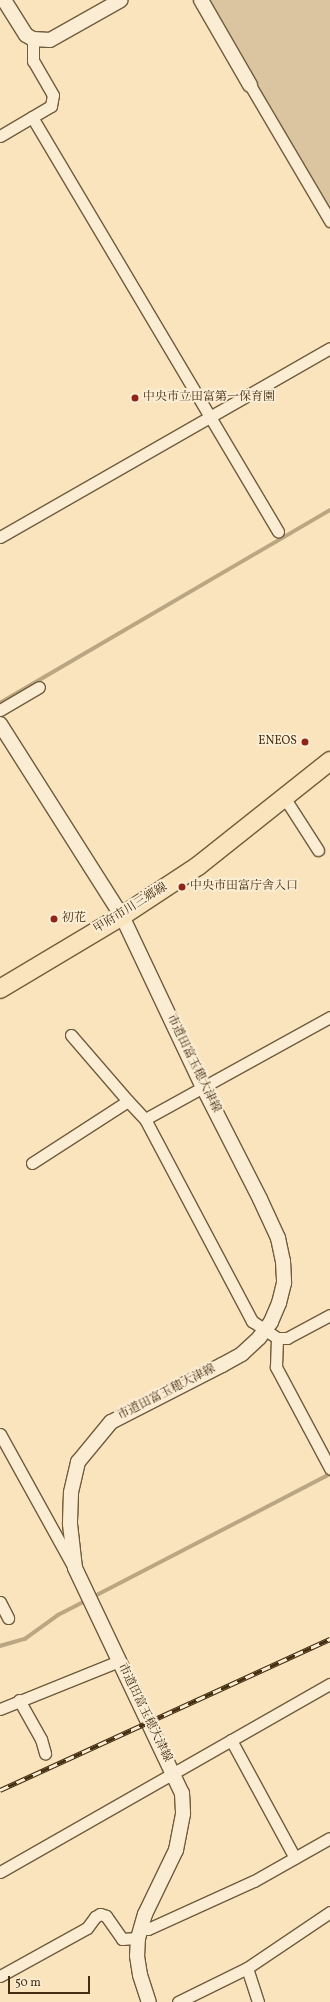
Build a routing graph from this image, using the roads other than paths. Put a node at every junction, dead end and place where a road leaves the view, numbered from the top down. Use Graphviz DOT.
graph roads {
  1 [pos="4,0"];
  2 [pos="121,0"];
  3 [pos="201,0"];
  4 [pos="33,39"];
  5 [pos="250,85"];
  6 [pos="32,117"];
  7 [pos="0,136"];
  8 [pos="330,221"];
  9 [pos="330,348"];
  10 [pos="208,417"];
  11 [pos="278,532"];
  12 [pos="0,537"];
  13 [pos="39,687"];
  14 [pos="0,710"];
  15 [pos="0,724"];
  16 [pos="330,761"];
  17 [pos="284,797"];
  18 [pos="318,850"];
  19 [pos="122,916"];
  20 [pos="0,989"];
  21 [pos="330,1017"];
  22 [pos="71,1035"];
  23 [pos="203,1087"];
  24 [pos="128,1101"];
  25 [pos="145,1119"];
  26 [pos="32,1163"];
  27 [pos="330,1315"];
  28 [pos="264,1331"];
  29 [pos="277,1338"];
  30 [pos="0,1434"];
  31 [pos="330,1467"];
  32 [pos="75,1568"];
  33 [pos="1,1605"];
  34 [pos="8,1618"];
  35 [pos="119,1661"];
  36 [pos="330,1684"];
  37 [pos="19,1700"];
  38 [pos="0,1709"];
  39 [pos="231,1740"];
  40 [pos="45,1753"];
  41 [pos="173,1772"];
  42 [pos="329,1840"];
  43 [pos="295,1858"];
  44 [pos="0,1872"];
  45 [pos="330,1912"];
  46 [pos="140,1933"];
  47 [pos="247,1968"];
  48 [pos="0,1976"];
  49 [pos="150,2002"];
  50 [pos="178,2002"];
  51 [pos="258,2002"];
  1 -- 4 [label="street"];
  2 -- 4 [label="street"];
  3 -- 5 [label="street"];
  4 -- 6 [label="street"];
  5 -- 8 [label="street"];
  6 -- 7 [label="street"];
  6 -- 10 [label="street"];
  9 -- 10 [label="street"];
  10 -- 11 [label="street"];
  10 -- 12 [label="street"];
  13 -- 14 [label="street"];
  15 -- 19 [label="street, 市道田富玉穂大津線"];
  16 -- 17 [label="main road, 甲府市川三郷線"];
  17 -- 18 [label="street"];
  17 -- 19 [label="main road, 甲府市川三郷線"];
  19 -- 20 [label="main road, 甲府市川三郷線"];
  19 -- 23 [label="street, 市道田富玉穂大津線"];
  21 -- 23 [label="street"];
  22 -- 24 [label="street"];
  23 -- 25 [label="street"];
  23 -- 28 [label="street, 市道田富玉穂大津線"];
  24 -- 25 [label="street"];
  24 -- 26 [label="street"];
  25 -- 28 [label="street"];
  27 -- 29 [label="street"];
  28 -- 29 [label="street"];
  28 -- 32 [label="street, 市道田富玉穂大津線"];
  29 -- 31 [label="street"];
  30 -- 32 [label="street"];
  32 -- 35 [label="street, 市道田富玉穂大津線"];
  33 -- 34 [label="street"];
  35 -- 37 [label="street"];
  35 -- 41 [label="street, 市道田富玉穂大津線"];
  36 -- 39 [label="street"];
  37 -- 38 [label="street"];
  37 -- 40 [label="street"];
  39 -- 41 [label="street"];
  39 -- 43 [label="street"];
  41 -- 44 [label="street"];
  41 -- 46 [label="street, 市道田富玉穂大津線"];
  42 -- 43 [label="street"];
  43 -- 46 [label="street"];
  45 -- 47 [label="street"];
  46 -- 48 [label="street"];
  46 -- 49 [label="street, 市道田富玉穂大津線"];
  47 -- 50 [label="street"];
  47 -- 51 [label="street"];
}
